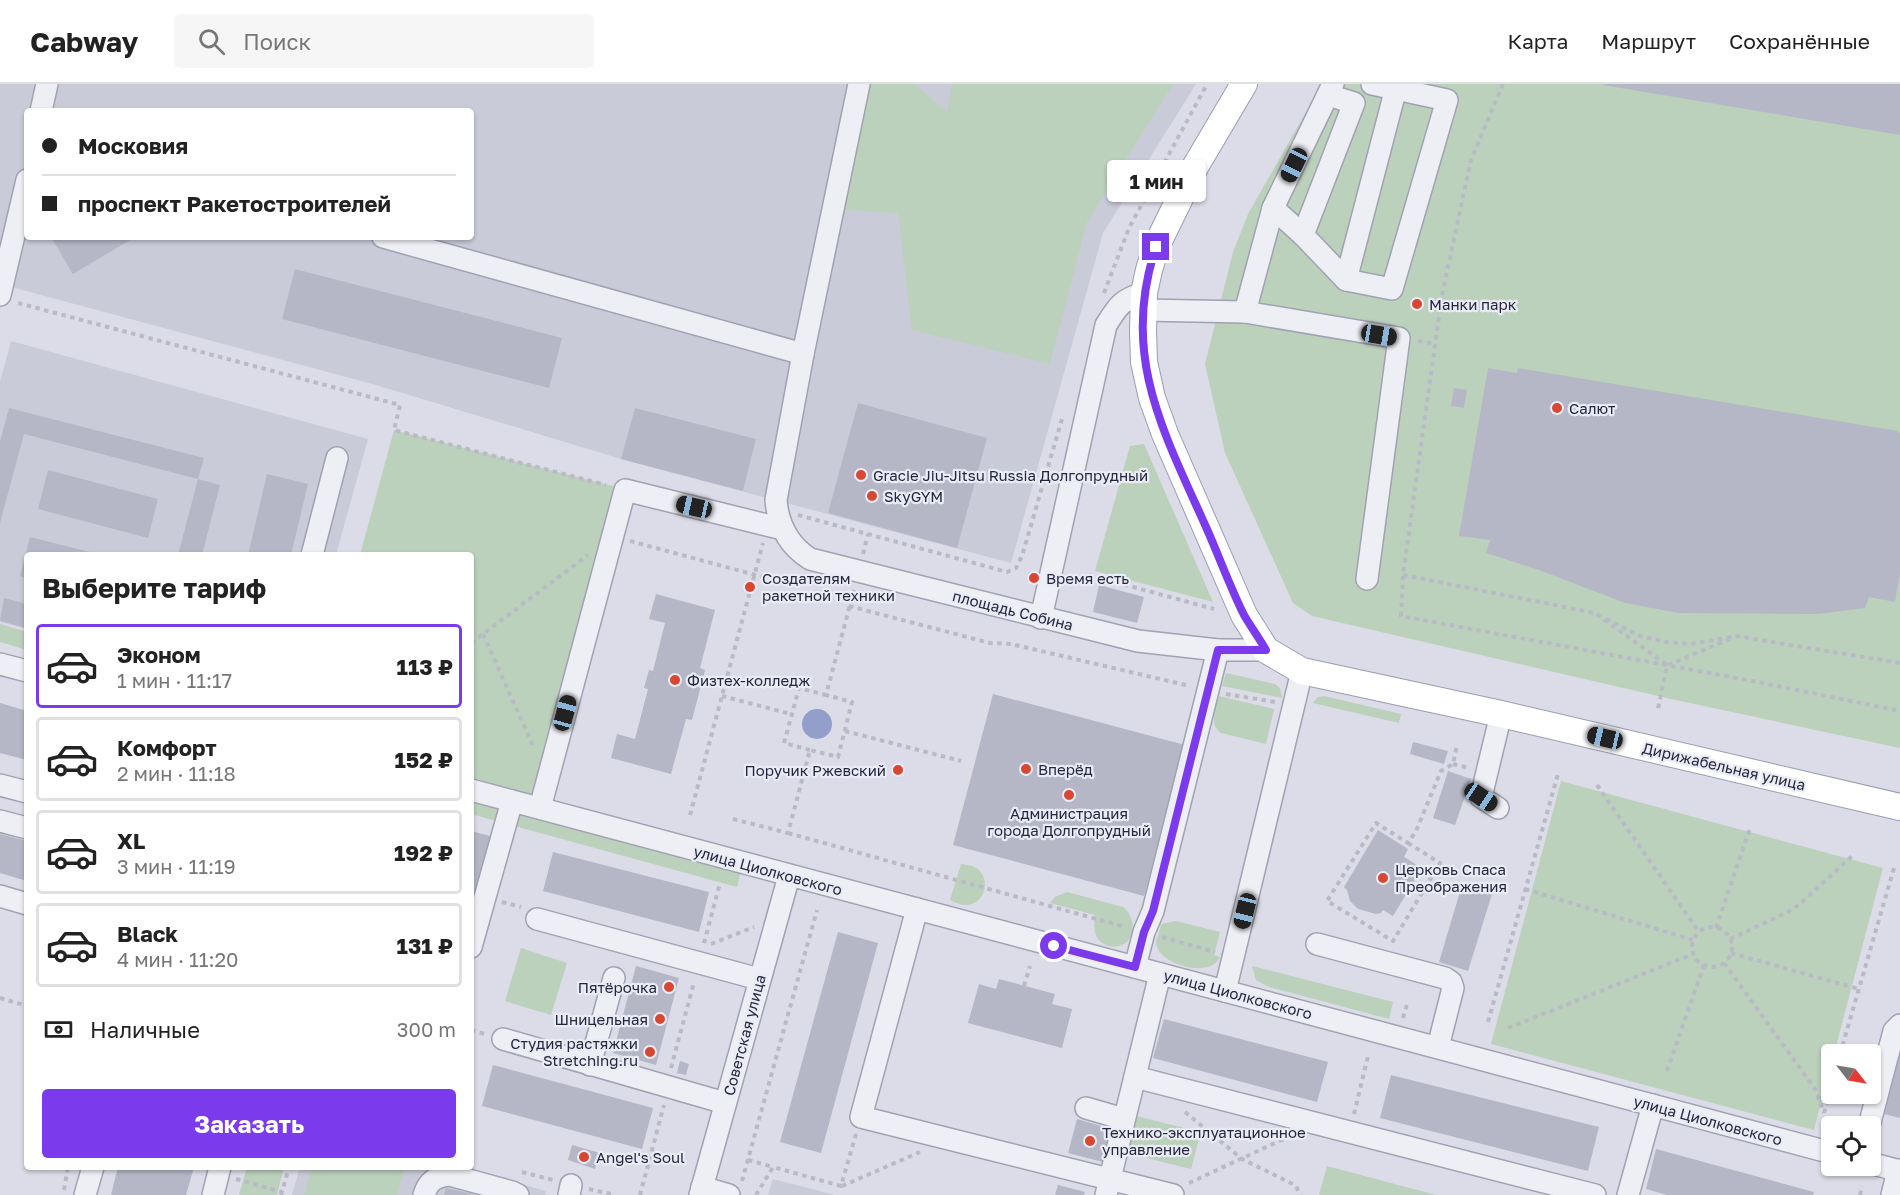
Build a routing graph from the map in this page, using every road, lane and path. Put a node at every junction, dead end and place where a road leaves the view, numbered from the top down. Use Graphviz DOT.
graph roads {
  1 [pos="47,84"];
  2 [pos="859,84"];
  3 [pos="1207,84"];
  4 [pos="1244,84"];
  5 [pos="1372,84"];
  6 [pos="1503,84"];
  7 [pos="1396,88"];
  8 [pos="1331,90"];
  9 [pos="42,108"];
  10 [pos="24,197"];
  11 [pos="1273,208"];
  12 [pos="1303,235"];
  13 [pos="394,240"];
  14 [pos="1346,280"];
  15 [pos="6,298"];
  16 [pos="1101,300"];
  17 [pos="1143,301"];
  18 [pos="1245,312"];
  19 [pos="803,354"];
  20 [pos="1065,410"];
  21 [pos="337,458"];
  22 [pos="625,490"];
  23 [pos="775,527"];
  24 [pos="868,534"];
  25 [pos="313,552"];
  26 [pos="859,571"];
  27 [pos="1089,575"];
  28 [pos="1403,575"];
  29 [pos="1367,579"];
  30 [pos="849,606"];
  31 [pos="1214,609"];
  32 [pos="1595,613"];
  33 [pos="1041,618"];
  34 [pos="483,634"];
  35 [pos="1736,636"];
  36 [pos="1218,650"];
  37 [pos="1266,650"];
  38 [pos="1900,663"];
  39 [pos="0,664"];
  40 [pos="1667,665"];
  41 [pos="24,670"];
  42 [pos="1302,671"];
  43 [pos="1209,691"];
  44 [pos="826,695"];
  45 [pos="722,696"];
  46 [pos="1280,703"];
  47 [pos="1658,709"];
  48 [pos="1900,711"];
  49 [pos="792,714"];
  50 [pos="1501,714"];
  51 [pos="845,731"];
  52 [pos="1457,745"];
  53 [pos="534,748"];
  54 [pos="810,750"];
  55 [pos="961,761"];
  56 [pos="1558,774"];
  57 [pos="0,785"];
  58 [pos="1597,785"];
  59 [pos="24,791"];
  60 [pos="474,791"];
  61 [pos="512,801"];
  62 [pos="1900,807"];
  63 [pos="540,808"];
  64 [pos="1498,808"];
  65 [pos="690,815"];
  66 [pos="733,819"];
  67 [pos="0,820"];
  68 [pos="24,827"];
  69 [pos="1750,828"];
  70 [pos="788,833"];
  71 [pos="1408,843"];
  72 [pos="1852,856"];
  73 [pos="1894,868"];
  74 [pos="789,876"];
  75 [pos="720,883"];
  76 [pos="1525,889"];
  77 [pos="0,896"];
  78 [pos="484,898"];
  79 [pos="24,903"];
  80 [pos="917,909"];
  81 [pos="817,910"];
  82 [pos="777,918"];
  83 [pos="537,919"];
  84 [pos="1716,928"];
  85 [pos="1144,932"];
  86 [pos="1699,932"];
  87 [pos="474,936"];
  88 [pos="1730,939"];
  89 [pos="1693,940"];
  90 [pos="1317,944"];
  91 [pos="1221,953"];
  92 [pos="1731,953"];
  93 [pos="1693,954"];
  94 [pos="1724,963"];
  95 [pos="699,964"];
  96 [pos="1704,965"];
  97 [pos="1030,966"];
  98 [pos="1135,967"];
  99 [pos="1160,974"];
  100 [pos="614,978"];
  101 [pos="759,979"];
  102 [pos="1024,986"];
  103 [pos="1859,989"];
  104 [pos="1226,991"];
  105 [pos="0,998"];
  106 [pos="1408,1001"];
  107 [pos="24,1005"];
  108 [pos="1402,1022"];
  109 [pos="1488,1022"];
  110 [pos="1900,1024"];
  111 [pos="1508,1028"];
  112 [pos="503,1039"];
  113 [pos="1843,1044"];
  114 [pos="1438,1047"];
  115 [pos="1368,1056"];
  116 [pos="590,1065"];
  117 [pos="1667,1071"];
  118 [pos="1135,1077"];
  119 [pos="667,1087"];
  120 [pos="1175,1087"];
  121 [pos="725,1103"];
  122 [pos="1827,1104"];
  123 [pos="1653,1105"];
  124 [pos="1086,1108"];
  125 [pos="1872,1116"];
  126 [pos="861,1117"];
  127 [pos="1124,1119"];
  128 [pos="1316,1123"];
  129 [pos="1350,1132"];
  130 [pos="948,1140"];
  131 [pos="1821,1150"];
  132 [pos="1242,1159"];
  133 [pos="748,1160"];
  134 [pos="1881,1166"];
  135 [pos="773,1167"];
  136 [pos="67,1170"];
  137 [pos="92,1170"];
  138 [pos="287,1170"];
  139 [pos="516,1171"];
  140 [pos="1899,1171"];
  141 [pos="227,1173"];
  142 [pos="841,1186"];
  143 [pos="1862,1186"];
  144 [pos="1108,1187"];
  145 [pos="570,1190"];
  146 [pos="701,1191"];
  147 [pos="735,1191"];
  148 [pos="281,1193"];
  149 [pos="1170,1194"];
  150 [pos="64,1195"];
  151 [pos="85,1195"];
  152 [pos="213,1195"];
  153 [pos="424,1195"];
  154 [pos="518,1195"];
  155 [pos="615,1195"];
  156 [pos="640,1195"];
  157 [pos="756,1195"];
  158 [pos="1301,1195"];
  159 [pos="1595,1195"];
  160 [pos="1628,1195"];
  161 [pos="1860,1195"];
  162 [pos="1892,1195"];
  1 -- 9 [label="street"];
  2 -- 19 [label="street"];
  3 -- 16 [label="path"];
  4 -- 17 [label="main road"];
  5 -- 7 [label="street"];
  6 -- 28 [label="path"];
  7 -- 14 [label="street"];
  7 -- 14 [label="street"];
  8 -- 11 [label="street"];
  8 -- 12 [label="street"];
  10 -- 15 [label="street"];
  11 -- 12 [label="street"];
  11 -- 18 [label="street"];
  12 -- 14 [label="street"];
  13 -- 19 [label="street"];
  15 -- 22 [label="path"];
  17 -- 18 [label="street"];
  17 -- 33 [label="street"];
  17 -- 37 [label="main road"];
  18 -- 29 [label="street"];
  19 -- 23 [label="street"];
  20 -- 24 [label="path"];
  21 -- 25 [label="street"];
  22 -- 23 [label="street"];
  22 -- 63 [label="street"];
  23 -- 24 [label="path"];
  23 -- 26 [label="street, площадь Собина"];
  23 -- 45 [label="path"];
  24 -- 26 [label="path"];
  26 -- 30 [label="path"];
  26 -- 33 [label="street, площадь Собина"];
  27 -- 31 [label="path"];
  28 -- 32 [label="path"];
  28 -- 40 [label="path"];
  30 -- 43 [label="path"];
  30 -- 44 [label="path"];
  32 -- 35 [label="path"];
  32 -- 40 [label="path"];
  33 -- 36 [label="street, площадь Собина"];
  34 -- 53 [label="path"];
  35 -- 38 [label="path"];
  35 -- 40 [label="path"];
  36 -- 37 [label="street"];
  36 -- 43 [label="street"];
  37 -- 42 [label="main road, Дирижабельная улица"];
  39 -- 41 [label="street"];
  40 -- 47 [label="path"];
  40 -- 48 [label="path"];
  42 -- 50 [label="main road, Дирижабельная улица"];
  42 -- 104 [label="street"];
  43 -- 46 [label="path"];
  43 -- 85 [label="street"];
  44 -- 49 [label="path"];
  44 -- 51 [label="path"];
  45 -- 49 [label="path"];
  45 -- 65 [label="path"];
  49 -- 54 [label="path"];
  50 -- 62 [label="main road, Дирижабельная улица"];
  50 -- 64 [label="street"];
  51 -- 54 [label="path"];
  51 -- 55 [label="path"];
  52 -- 71 [label="path"];
  54 -- 70 [label="path"];
  56 -- 76 [label="path"];
  57 -- 59 [label="street"];
  58 -- 86 [label="path"];
  60 -- 61 [label="street, улица Циолковского"];
  61 -- 63 [label="street, улица Циолковского"];
  61 -- 78 [label="street"];
  63 -- 74 [label="street, улица Циолковского"];
  66 -- 70 [label="path"];
  67 -- 68 [label="street"];
  69 -- 84 [label="path"];
  70 -- 85 [label="path"];
  71 -- 71 [label="path"];
  72 -- 88 [label="path"];
  73 -- 103 [label="path"];
  74 -- 80 [label="street, улица Циолковского"];
  74 -- 82 [label="street, Советская улица"];
  75 -- 82 [label="path"];
  76 -- 89 [label="path"];
  76 -- 109 [label="path"];
  77 -- 79 [label="street"];
  78 -- 83 [label="path"];
  78 -- 87 [label="street"];
  80 -- 98 [label="street, улица Циолковского"];
  80 -- 126 [label="street"];
  81 -- 133 [label="path"];
  82 -- 101 [label="street, Советская улица"];
  83 -- 95 [label="street"];
  84 -- 86 [label="path"];
  84 -- 88 [label="path"];
  85 -- 91 [label="path"];
  85 -- 98 [label="street"];
  86 -- 89 [label="path"];
  88 -- 92 [label="path"];
  89 -- 93 [label="path"];
  90 -- 114 [label="street"];
  92 -- 94 [label="path"];
  92 -- 103 [label="path"];
  93 -- 96 [label="path"];
  93 -- 111 [label="path"];
  94 -- 96 [label="path"];
  94 -- 122 [label="path"];
  95 -- 101 [label="street"];
  95 -- 119 [label="path"];
  96 -- 117 [label="path"];
  97 -- 102 [label="path"];
  98 -- 99 [label="street, улица Циолковского"];
  99 -- 104 [label="street, улица Циолковского"];
  99 -- 118 [label="street"];
  100 -- 116 [label="street"];
  101 -- 121 [label="street, Советская улица"];
  103 -- 113 [label="path"];
  104 -- 114 [label="street, улица Циолковского"];
  105 -- 107 [label="path"];
  106 -- 108 [label="path"];
  110 -- 125 [label="street"];
  112 -- 116 [label="street"];
  114 -- 123 [label="street, улица Циолковского"];
  115 -- 129 [label="path"];
  116 -- 119 [label="street"];
  118 -- 120 [label="street"];
  118 -- 127 [label="street"];
  119 -- 121 [label="street"];
  119 -- 156 [label="path"];
  120 -- 128 [label="street"];
  120 -- 132 [label="path"];
  121 -- 146 [label="street, Советская улица"];
  123 -- 131 [label="street, улица Циолковского"];
  123 -- 160 [label="street"];
  124 -- 127 [label="street"];
  126 -- 130 [label="street"];
  126 -- 142 [label="path"];
  127 -- 144 [label="street"];
  128 -- 129 [label="street"];
  128 -- 132 [label="path"];
  129 -- 159 [label="street"];
  130 -- 142 [label="path"];
  130 -- 144 [label="street"];
  132 -- 149 [label="path"];
  132 -- 158 [label="path"];
  133 -- 135 [label="path"];
  133 -- 147 [label="path"];
  134 -- 140 [label="street"];
  135 -- 142 [label="path"];
  135 -- 157 [label="path"];
  136 -- 150 [label="path"];
  137 -- 151 [label="street"];
  138 -- 148 [label="path"];
  139 -- 145 [label="path"];
  140 -- 162 [label="street"];
  141 -- 148 [label="path"];
  141 -- 152 [label="street"];
  143 -- 161 [label="path"];
  144 -- 149 [label="street"];
  145 -- 155 [label="path"];
  146 -- 147 [label="street"];
  153 -- 154 [label="street"];
}
